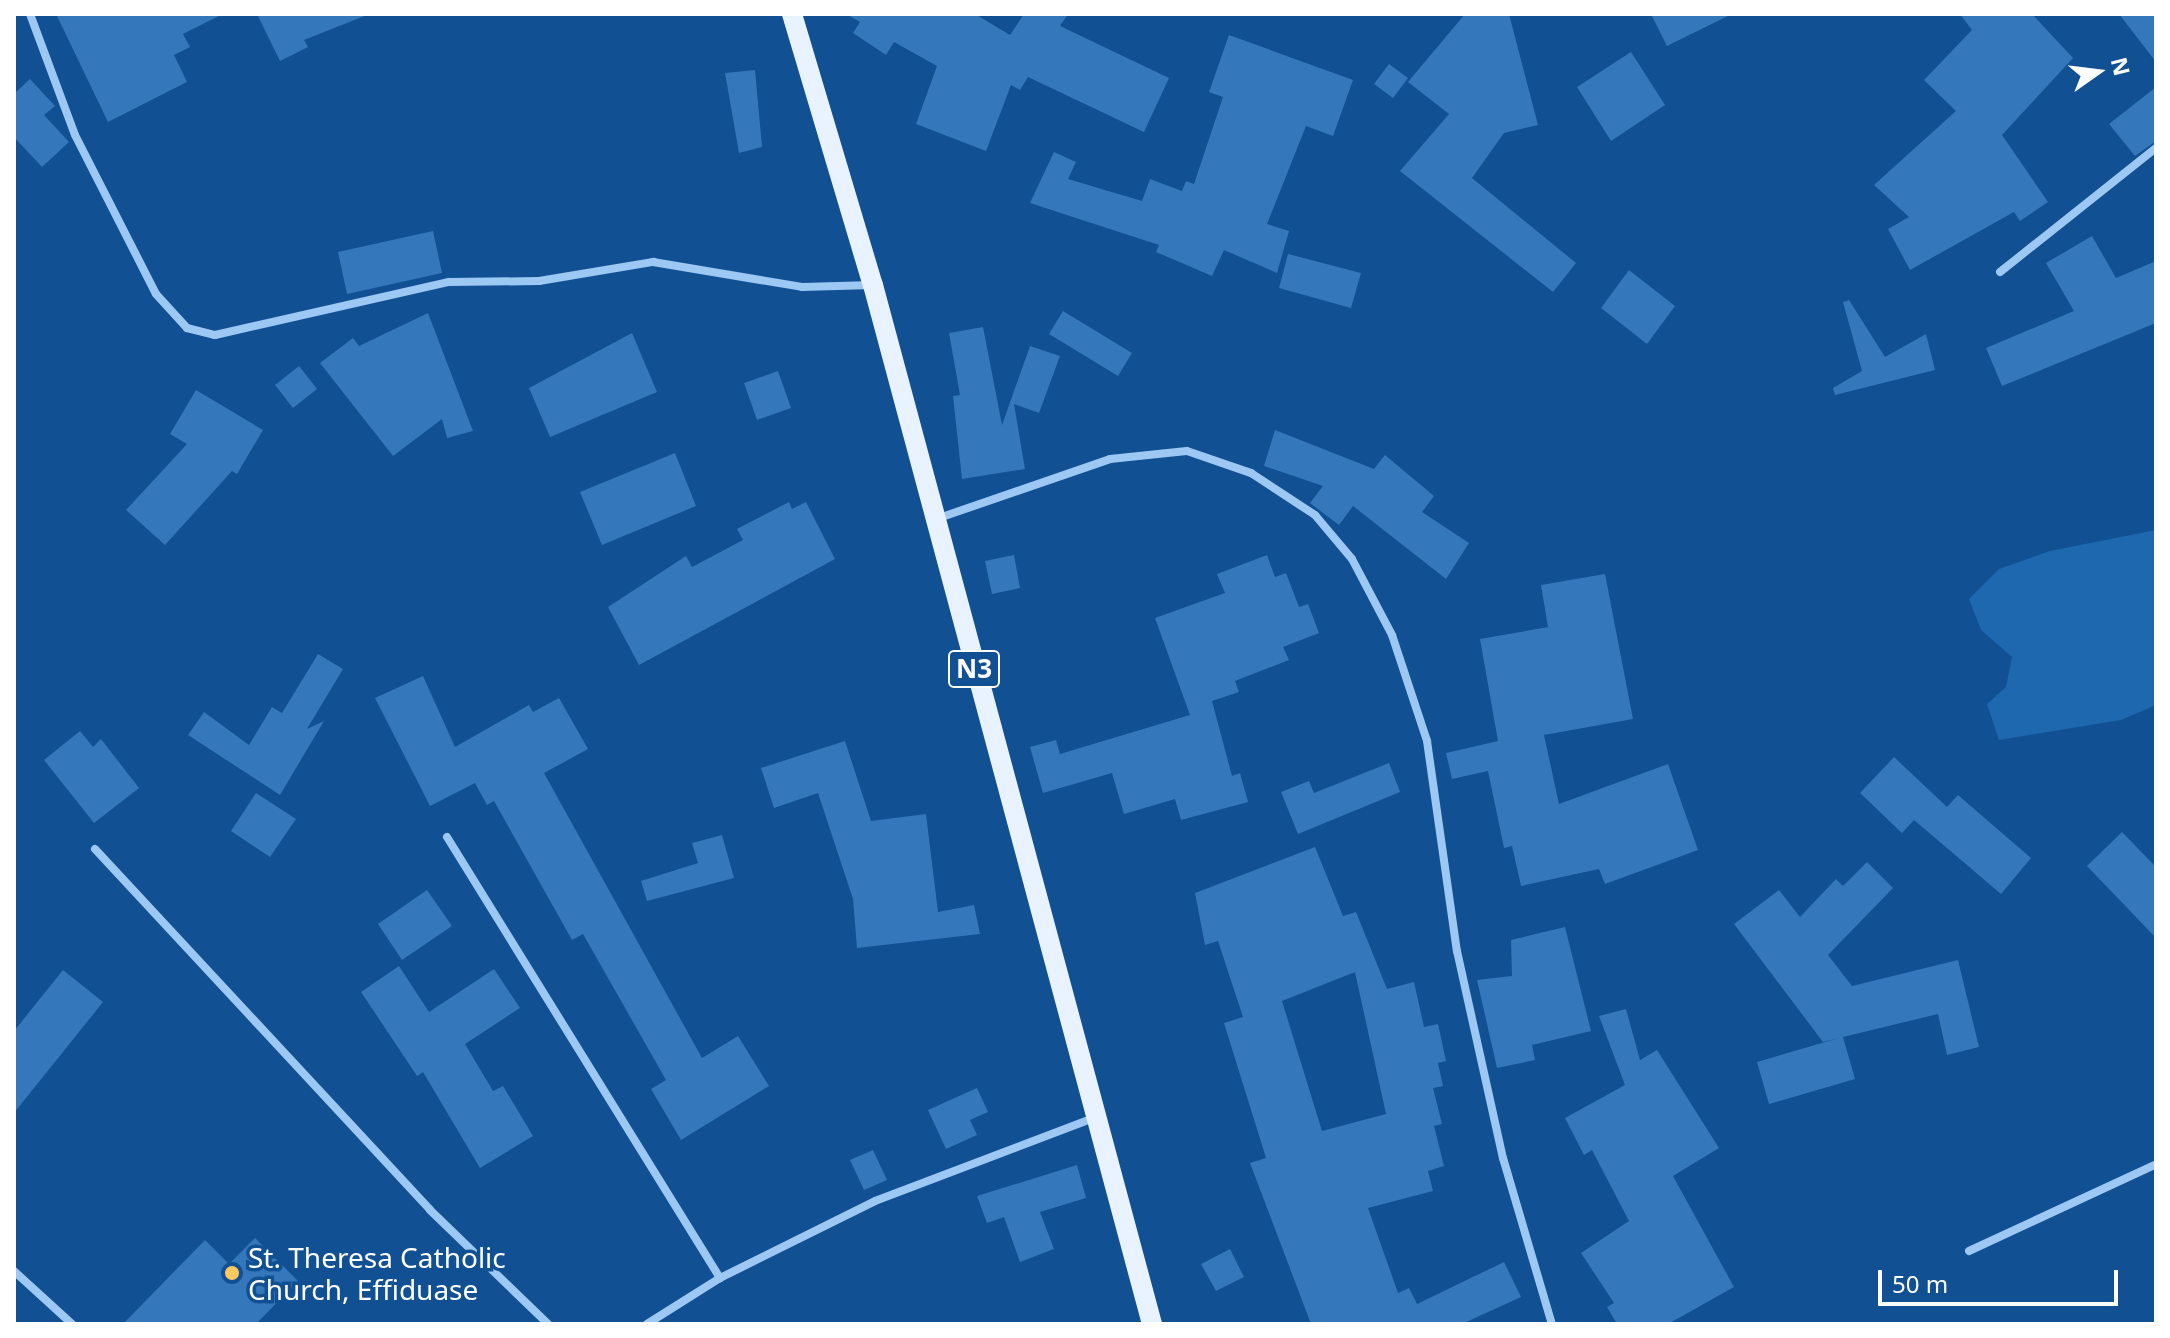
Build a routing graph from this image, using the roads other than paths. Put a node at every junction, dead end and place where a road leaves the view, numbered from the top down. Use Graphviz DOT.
graph roads {
  1 [pos="30,14"];
  2 [pos="792,14"];
  3 [pos="2156,148"];
  4 [pos="2000,272"];
  5 [pos="873,285"];
  6 [pos="932,521"];
  7 [pos="447,837"];
  8 [pos="95,849"];
  9 [pos="1101,1115"];
  10 [pos="2156,1164"];
  11 [pos="1969,1251"];
  12 [pos="14,1271"];
  13 [pos="720,1278"];
  14 [pos="72,1324"];
  15 [pos="548,1324"];
  16 [pos="647,1324"];
  17 [pos="1152,1324"];
  18 [pos="1552,1324"];
  1 -- 5 [label="street"];
  2 -- 5 [label="main road, N3"];
  3 -- 4 [label="street"];
  5 -- 6 [label="main road, N3"];
  6 -- 9 [label="main road, N3"];
  6 -- 18 [label="street"];
  7 -- 13 [label="street"];
  8 -- 15 [label="street"];
  9 -- 13 [label="street"];
  9 -- 17 [label="main road, N3"];
  10 -- 11 [label="street"];
  12 -- 14 [label="street"];
  13 -- 16 [label="street"];
}
